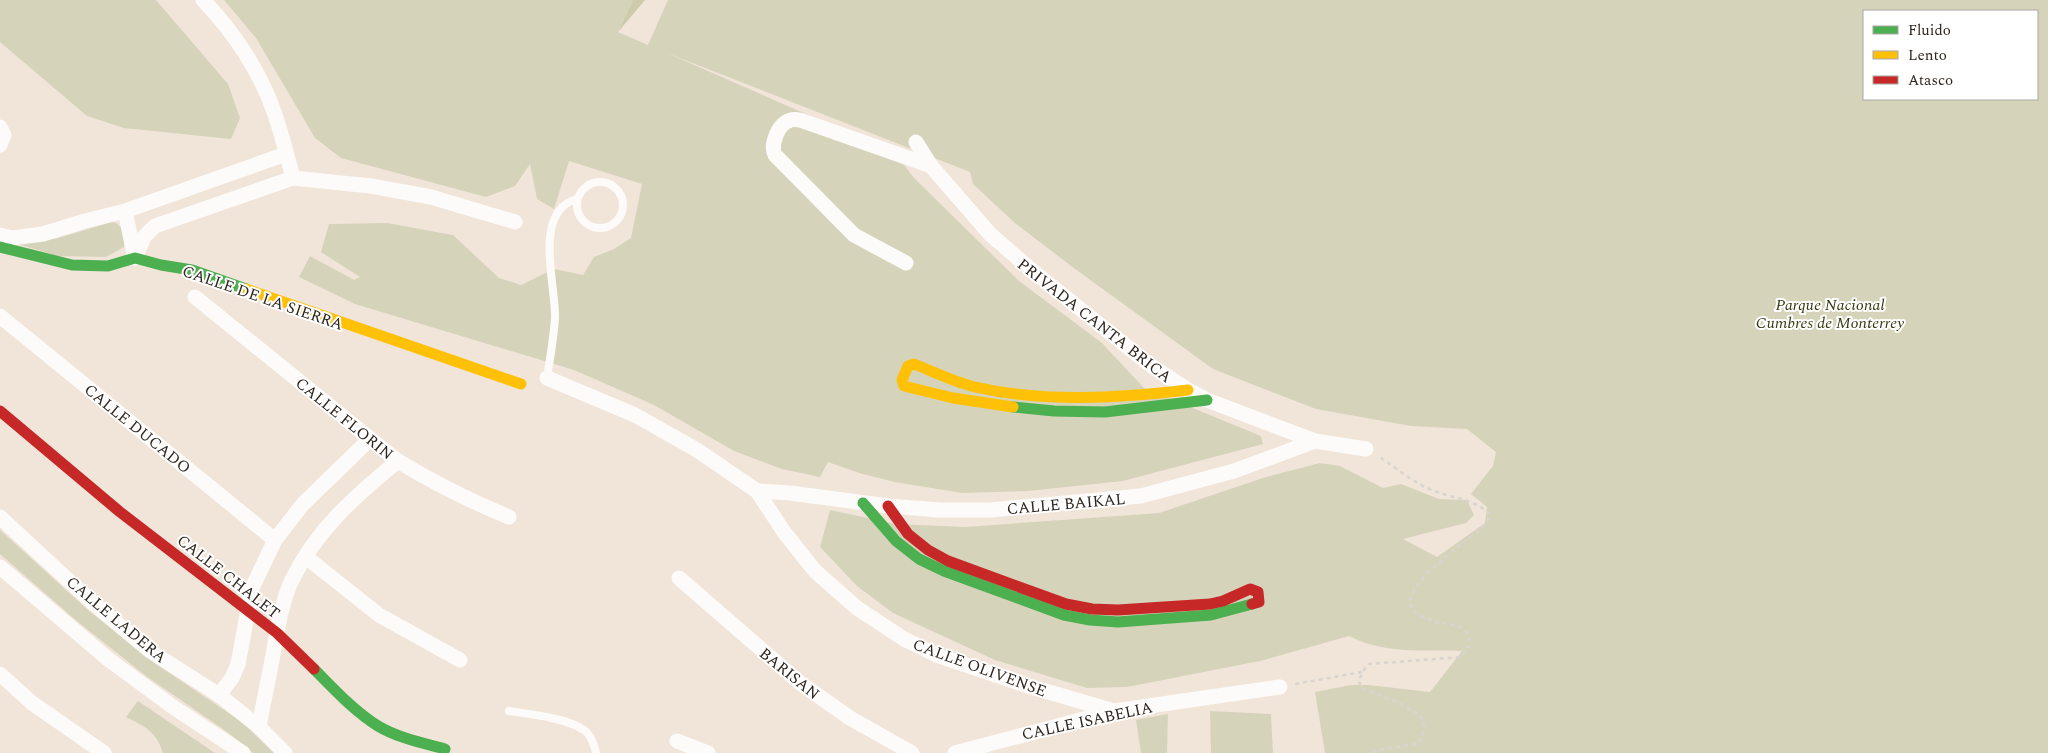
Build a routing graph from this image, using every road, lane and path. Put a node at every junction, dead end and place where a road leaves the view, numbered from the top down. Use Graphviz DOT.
graph roads {
  1 [pos="202,0"];
  2 [pos="0,126"];
  3 [pos="916,142"];
  4 [pos="0,145"];
  5 [pos="286,154"];
  6 [pos="931,166"];
  7 [pos="293,178"];
  8 [pos="169,197"];
  9 [pos="577,199"];
  10 [pos="126,212"];
  11 [pos="176,218"];
  12 [pos="515,222"];
  13 [pos="0,236"];
  14 [pos="0,247"];
  15 [pos="136,258"];
  16 [pos="906,263"];
  17 [pos="195,297"];
  18 [pos="0,316"];
  19 [pos="547,378"];
  20 [pos="522,384"];
  21 [pos="1188,390"];
  22 [pos="1207,400"];
  23 [pos="0,411"];
  24 [pos="370,439"];
  25 [pos="1315,441"];
  26 [pos="1366,449"];
  27 [pos="398,461"];
  28 [pos="757,491"];
  29 [pos="863,503"];
  30 [pos="888,506"];
  31 [pos="0,517"];
  32 [pos="509,517"];
  33 [pos="275,540"];
  34 [pos="306,557"];
  35 [pos="0,567"];
  36 [pos="679,578"];
  37 [pos="248,612"];
  38 [pos="277,633"];
  39 [pos="460,660"];
  40 [pos="1362,672"];
  41 [pos="0,674"];
  42 [pos="1280,687"];
  43 [pos="219,696"];
  44 [pos="509,711"];
  45 [pos="1114,711"];
  46 [pos="259,727"];
  47 [pos="677,741"];
  48 [pos="445,749"];
  49 [pos="104,753"];
  50 [pos="243,753"];
  51 [pos="285,753"];
  52 [pos="596,753"];
  53 [pos="708,753"];
  54 [pos="912,753"];
  55 [pos="956,753"];
  56 [pos="1373,753"];
  1 -- 5 [label="street"];
  2 -- 4 [label="street"];
  3 -- 6 [label="street, PRIVADA CANTA BRICA"];
  5 -- 7 [label="street"];
  5 -- 8 [label="street"];
  6 -- 16 [label="street"];
  6 -- 21 [label="street, PRIVADA CANTA BRICA"];
  7 -- 11 [label="street"];
  7 -- 12 [label="street"];
  8 -- 10 [label="street"];
  8 -- 11 [label="street"];
  9 -- 9 [label="lane"];
  9 -- 19 [label="lane"];
  10 -- 13 [label="street"];
  10 -- 15 [label="street"];
  11 -- 15 [label="street"];
  14 -- 15 [label="street"];
  15 -- 20 [label="street, CALLE DE LA SIERRA"];
  17 -- 24 [label="street, CALLE FLORIN"];
  18 -- 33 [label="street, CALLE DUCADO"];
  19 -- 28 [label="street, CALLE OLIVENSE"];
  21 -- 22 [label="street, PRIVADA CANTA BRICA"];
  21 -- 22 [label="street"];
  22 -- 25 [label="street, PRIVADA CANTA BRICA"];
  23 -- 37 [label="street, CALLE CHALET"];
  24 -- 27 [label="street, CALLE FLORIN"];
  24 -- 33 [label="street"];
  25 -- 26 [label="street, CALLE BAIKAL"];
  25 -- 30 [label="street, CALLE BAIKAL"];
  26 -- 40 [label="path"];
  27 -- 32 [label="street, CALLE FLORIN"];
  27 -- 34 [label="street"];
  28 -- 29 [label="street, CALLE BAIKAL"];
  28 -- 45 [label="street, CALLE OLIVENSE"];
  29 -- 30 [label="street, CALLE BAIKAL"];
  29 -- 30 [label="street"];
  31 -- 43 [label="street, CALLE LADERA"];
  33 -- 37 [label="street"];
  34 -- 38 [label="street"];
  34 -- 39 [label="street"];
  35 -- 50 [label="street, CALLE LADERA"];
  36 -- 54 [label="street, BARISAN"];
  37 -- 38 [label="street, CALLE CHALET"];
  37 -- 43 [label="street"];
  38 -- 46 [label="street"];
  38 -- 48 [label="street, CALLE CHALET"];
  40 -- 42 [label="path"];
  40 -- 56 [label="path"];
  41 -- 49 [label="street"];
  42 -- 45 [label="street, CALLE ISABELIA"];
  43 -- 46 [label="street, CALLE LADERA"];
  44 -- 52 [label="lane"];
  45 -- 55 [label="street, CALLE ISABELIA"];
  46 -- 51 [label="street, CALLE LADERA"];
  47 -- 53 [label="street"];
}
